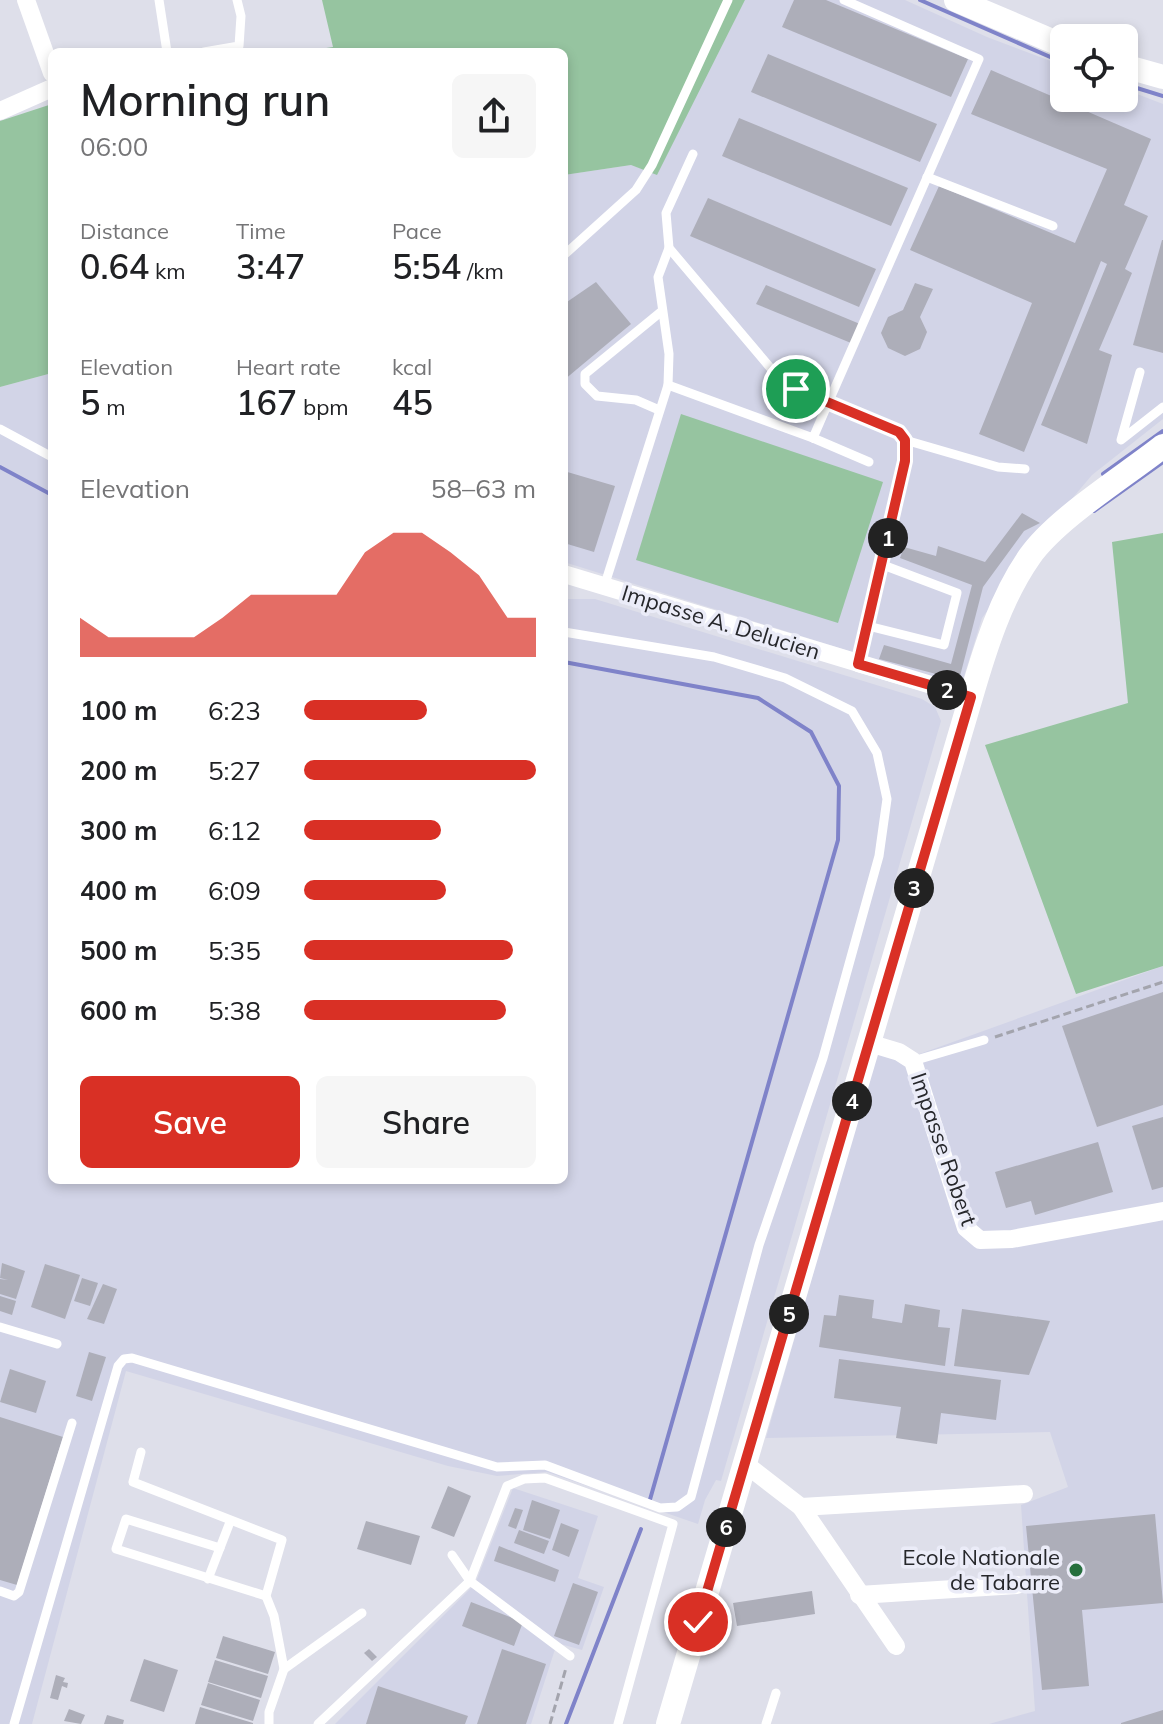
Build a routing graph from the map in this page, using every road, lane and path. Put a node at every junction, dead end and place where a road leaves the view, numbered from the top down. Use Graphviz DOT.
graph roads {
  1 [pos="26,0"];
  2 [pos="159,0"];
  3 [pos="237,0"];
  4 [pos="728,0"];
  5 [pos="844,0"];
  6 [pos="958,0"];
  7 [pos="1050,40"];
  8 [pos="166,48"];
  9 [pos="227,48"];
  10 [pos="48,62"];
  11 [pos="1138,70"];
  12 [pos="1163,77"];
  13 [pos="48,90"];
  14 [pos="0,111"];
  15 [pos="693,154"];
  16 [pos="927,177"];
  17 [pos="1053,226"];
  18 [pos="669,248"];
  19 [pos="568,251"];
  20 [pos="662,311"];
  21 [pos="1140,372"];
  22 [pos="668,385"];
  23 [pos="829,401"];
  24 [pos="1163,407"];
  25 [pos="659,410"];
  26 [pos="0,429"];
  27 [pos="813,438"];
  28 [pos="905,440"];
  29 [pos="1163,446"];
  30 [pos="48,455"];
  31 [pos="869,462"];
  32 [pos="1025,469"];
  33 [pos="883,565"];
  34 [pos="568,575"];
  35 [pos="604,587"];
  36 [pos="868,626"];
  37 [pos="568,633"];
  38 [pos="858,664"];
  39 [pos="971,697"];
  40 [pos="1163,982"];
  41 [pos="984,1040"];
  42 [pos="869,1043"];
  43 [pos="913,1061"];
  44 [pos="1163,1211"];
  45 [pos="0,1327"];
  46 [pos="57,1344"];
  47 [pos="72,1423"];
  48 [pos="141,1452"];
  49 [pos="744,1463"];
  50 [pos="1024,1494"];
  51 [pos="801,1507"];
  52 [pos="230,1522"];
  53 [pos="220,1548"];
  54 [pos="452,1555"];
  55 [pos="208,1579"];
  56 [pos="470,1581"];
  57 [pos="1017,1585"];
  58 [pos="0,1591"];
  59 [pos="859,1595"];
  60 [pos="266,1596"];
  61 [pos="362,1613"];
  62 [pos="896,1646"];
  63 [pos="570,1656"];
  64 [pos="284,1669"];
  65 [pos="776,1693"];
  66 [pos="14,1724"];
  67 [pos="269,1724"];
  68 [pos="318,1724"];
  69 [pos="550,1724"];
  70 [pos="618,1724"];
  71 [pos="668,1724"];
  72 [pos="766,1724"];
  1 -- 10 [label="street"];
  2 -- 8 [label="lane"];
  3 -- 9 [label="lane"];
  4 -- 19 [label="lane"];
  5 -- 16 [label="lane"];
  6 -- 7 [label="street"];
  11 -- 12 [label="street"];
  13 -- 14 [label="street"];
  15 -- 18 [label="lane"];
  16 -- 17 [label="lane"];
  16 -- 23 [label="lane"];
  18 -- 20 [label="lane"];
  18 -- 23 [label="lane"];
  20 -- 22 [label="lane"];
  20 -- 25 [label="lane"];
  21 -- 24 [label="lane"];
  22 -- 25 [label="lane"];
  22 -- 27 [label="lane"];
  23 -- 27 [label="lane"];
  23 -- 28 [label="lane"];
  25 -- 35 [label="lane"];
  26 -- 30 [label="lane"];
  27 -- 31 [label="lane"];
  28 -- 32 [label="lane"];
  28 -- 33 [label="lane"];
  29 -- 39 [label="street"];
  33 -- 36 [label="lane"];
  33 -- 36 [label="lane"];
  34 -- 35 [label="street, Impasse A. Delucien"];
  35 -- 38 [label="street, Impasse A. Delucien"];
  36 -- 38 [label="lane"];
  37 -- 66 [label="lane"];
  38 -- 39 [label="street, Impasse A. Delucien"];
  39 -- 42 [label="street"];
  40 -- 41 [label="path"];
  41 -- 43 [label="lane"];
  42 -- 43 [label="street, Impasse Robert"];
  42 -- 49 [label="street"];
  43 -- 44 [label="street, Impasse Robert"];
  45 -- 46 [label="lane"];
  47 -- 58 [label="lane"];
  48 -- 52 [label="lane"];
  49 -- 51 [label="street"];
  49 -- 71 [label="street"];
  50 -- 51 [label="street"];
  51 -- 59 [label="street"];
  52 -- 53 [label="lane"];
  52 -- 60 [label="lane"];
  53 -- 55 [label="lane"];
  53 -- 55 [label="lane"];
  54 -- 56 [label="lane"];
  55 -- 60 [label="lane"];
  56 -- 63 [label="lane"];
  56 -- 68 [label="lane"];
  56 -- 70 [label="lane"];
  57 -- 59 [label="street"];
  59 -- 62 [label="street"];
  60 -- 64 [label="lane"];
  61 -- 64 [label="lane"];
  63 -- 69 [label="path"];
  64 -- 67 [label="lane"];
  65 -- 72 [label="lane"];
}
